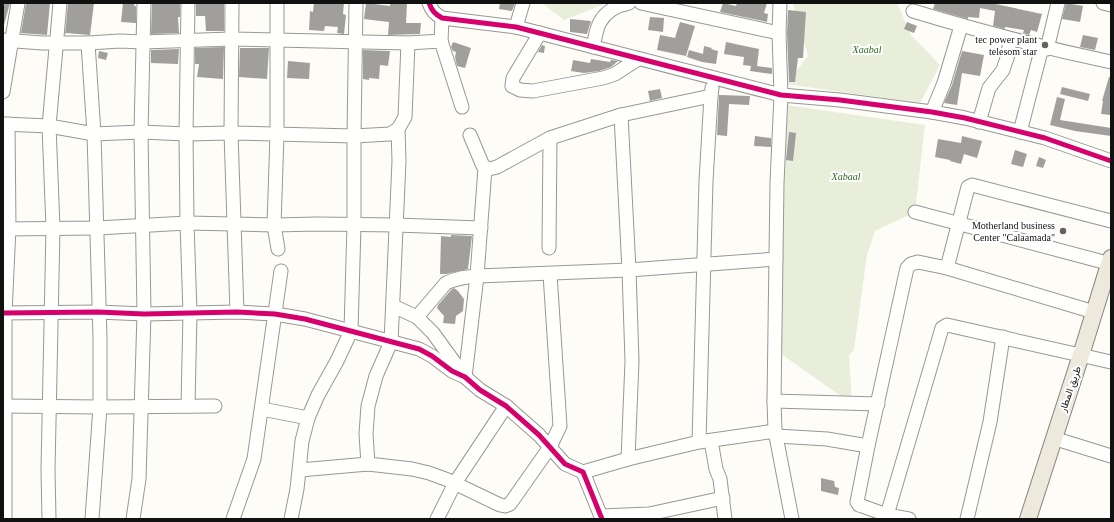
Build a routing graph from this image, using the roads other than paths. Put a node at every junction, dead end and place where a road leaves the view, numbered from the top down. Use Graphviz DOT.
graph roads {
  1 [pos="18,3"];
  2 [pos="60,3"];
  3 [pos="144,3"];
  4 [pos="188,3"];
  5 [pos="232,3"];
  6 [pos="277,3"];
  7 [pos="356,3"];
  8 [pos="429,3"];
  9 [pos="523,3"];
  10 [pos="629,3"];
  11 [pos="641,3"];
  12 [pos="780,3"];
  13 [pos="1058,3"];
  14 [pos="1103,3"];
  15 [pos="1111,5"];
  16 [pos="913,11"];
  17 [pos="442,18"];
  18 [pos="961,26"];
  19 [pos="516,27"];
  20 [pos="540,32"];
  21 [pos="779,33"];
  22 [pos="188,39"];
  23 [pos="231,39"];
  24 [pos="277,39"];
  25 [pos="1010,39"];
  26 [pos="8,40"];
  27 [pos="356,41"];
  28 [pos="442,41"];
  29 [pos="143,42"];
  30 [pos="56,43"];
  31 [pos="88,43"];
  32 [pos="408,43"];
  33 [pos="593,47"];
  34 [pos="1045,48"];
  35 [pos="638,59"];
  36 [pos="1111,62"];
  37 [pos="714,78"];
  38 [pos="3,92"];
  39 [pos="781,94"];
  40 [pos="711,96"];
  41 [pos="462,107"];
  42 [pos="932,112"];
  43 [pos="621,115"];
  44 [pos="979,122"];
  45 [pos="5,124"];
  46 [pos="49,126"];
  47 [pos="398,129"];
  48 [pos="141,132"];
  49 [pos="1020,132"];
  50 [pos="94,134"];
  51 [pos="186,134"];
  52 [pos="231,134"];
  53 [pos="277,135"];
  54 [pos="470,135"];
  55 [pos="354,136"];
  56 [pos="550,138"];
  57 [pos="1111,162"];
  58 [pos="485,168"];
  59 [pos="915,212"];
  60 [pos="1111,221"];
  61 [pos="187,223"];
  62 [pos="234,224"];
  63 [pos="958,224"];
  64 [pos="274,225"];
  65 [pos="354,225"];
  66 [pos="396,225"];
  67 [pos="143,226"];
  68 [pos="6,228"];
  69 [pos="53,228"];
  70 [pos="97,228"];
  71 [pos="481,228"];
  72 [pos="549,248"];
  73 [pos="278,249"];
  74 [pos="776,259"];
  75 [pos="1110,262"];
  76 [pos="704,264"];
  77 [pos="947,268"];
  78 [pos="630,270"];
  79 [pos="281,271"];
  80 [pos="550,274"];
  81 [pos="477,276"];
  82 [pos="393,306"];
  83 [pos="98,312"];
  84 [pos="236,312"];
  85 [pos="1094,312"];
  86 [pos="4,313"];
  87 [pos="51,313"];
  88 [pos="190,313"];
  89 [pos="144,314"];
  90 [pos="275,314"];
  91 [pos="417,317"];
  92 [pos="351,331"];
  93 [pos="1003,337"];
  94 [pos="391,342"];
  95 [pos="1082,355"];
  96 [pos="1111,362"];
  97 [pos="465,378"];
  98 [pos="774,401"];
  99 [pos="878,404"];
  100 [pos="4,406"];
  101 [pos="50,406"];
  102 [pos="141,406"];
  103 [pos="188,406"];
  104 [pos="215,406"];
  105 [pos="506,406"];
  106 [pos="100,407"];
  107 [pos="262,409"];
  108 [pos="308,418"];
  109 [pos="776,433"];
  110 [pos="1054,438"];
  111 [pos="705,441"];
  112 [pos="868,446"];
  113 [pos="550,447"];
  114 [pos="1111,456"];
  115 [pos="628,459"];
  116 [pos="368,464"];
  117 [pos="300,470"];
  118 [pos="583,472"];
  119 [pos="455,483"];
  120 [pos="723,498"];
  121 [pos="887,515"];
  122 [pos="601,517"];
  123 [pos="5,519"];
  124 [pos="49,519"];
  125 [pos="92,519"];
  126 [pos="133,519"];
  127 [pos="233,519"];
  128 [pos="291,519"];
  129 [pos="437,519"];
  130 [pos="725,519"];
  131 [pos="792,519"];
  132 [pos="909,519"];
  133 [pos="968,519"];
  134 [pos="1028,519"];
  1 -- 26 [label="street"];
  2 -- 30 [label="street"];
  3 -- 29 [label="street"];
  4 -- 22 [label="street"];
  5 -- 23 [label="street"];
  6 -- 24 [label="street"];
  7 -- 27 [label="street"];
  8 -- 17 [label="street"];
  9 -- 19 [label="street"];
  10 -- 33 [label="street"];
  11 -- 21 [label="street"];
  12 -- 21 [label="street"];
  13 -- 34 [label="street"];
  14 -- 15 [label="street"];
  16 -- 18 [label="street"];
  17 -- 19 [label="street"];
  17 -- 28 [label="street"];
  18 -- 25 [label="street"];
  18 -- 42 [label="street"];
  19 -- 20 [label="street"];
  20 -- 33 [label="street"];
  20 -- 35 [label="street"];
  21 -- 39 [label="street"];
  22 -- 23 [label="street"];
  22 -- 29 [label="street"];
  22 -- 51 [label="street"];
  23 -- 24 [label="street"];
  23 -- 52 [label="street"];
  24 -- 27 [label="street"];
  24 -- 53 [label="street"];
  25 -- 34 [label="street"];
  25 -- 44 [label="street"];
  26 -- 30 [label="street"];
  26 -- 38 [label="street"];
  27 -- 32 [label="street"];
  27 -- 55 [label="street"];
  28 -- 32 [label="street"];
  28 -- 41 [label="street"];
  29 -- 31 [label="street"];
  29 -- 48 [label="street"];
  30 -- 31 [label="street"];
  30 -- 46 [label="street"];
  31 -- 50 [label="street"];
  32 -- 47 [label="street"];
  33 -- 35 [label="street"];
  34 -- 36 [label="street"];
  34 -- 49 [label="street"];
  35 -- 37 [label="street"];
  37 -- 39 [label="street"];
  37 -- 40 [label="street"];
  39 -- 42 [label="street"];
  39 -- 74 [label="street"];
  40 -- 43 [label="street"];
  40 -- 76 [label="street"];
  42 -- 44 [label="street"];
  43 -- 56 [label="street"];
  43 -- 78 [label="street"];
  44 -- 49 [label="street"];
  45 -- 46 [label="street"];
  45 -- 68 [label="street"];
  46 -- 50 [label="street"];
  46 -- 69 [label="street"];
  47 -- 55 [label="street"];
  47 -- 66 [label="street"];
  48 -- 50 [label="street"];
  48 -- 51 [label="street"];
  48 -- 67 [label="street"];
  49 -- 57 [label="street"];
  50 -- 70 [label="street"];
  51 -- 52 [label="street"];
  51 -- 61 [label="street"];
  52 -- 53 [label="street"];
  52 -- 62 [label="street"];
  53 -- 55 [label="street"];
  53 -- 64 [label="street"];
  54 -- 58 [label="street"];
  55 -- 65 [label="street"];
  56 -- 58 [label="street"];
  56 -- 72 [label="street"];
  58 -- 71 [label="street"];
  59 -- 63 [label="street"];
  60 -- 63 [label="street"];
  61 -- 62 [label="street"];
  61 -- 67 [label="street"];
  61 -- 88 [label="street"];
  62 -- 64 [label="street"];
  62 -- 84 [label="street"];
  63 -- 75 [label="street"];
  63 -- 77 [label="street"];
  64 -- 65 [label="street"];
  64 -- 73 [label="street"];
  65 -- 66 [label="street"];
  65 -- 92 [label="street"];
  66 -- 71 [label="street"];
  66 -- 82 [label="street"];
  67 -- 70 [label="street"];
  67 -- 89 [label="street"];
  68 -- 69 [label="street"];
  68 -- 86 [label="street"];
  69 -- 70 [label="street"];
  69 -- 87 [label="street"];
  70 -- 83 [label="street"];
  71 -- 81 [label="street"];
  74 -- 76 [label="street"];
  74 -- 98 [label="street"];
  75 -- 85 [label="main road, طريق المطار"];
  76 -- 78 [label="street"];
  76 -- 111 [label="street"];
  77 -- 85 [label="street"];
  77 -- 99 [label="street"];
  78 -- 80 [label="street"];
  78 -- 115 [label="street"];
  79 -- 90 [label="street"];
  80 -- 81 [label="street"];
  80 -- 113 [label="street"];
  81 -- 91 [label="street"];
  81 -- 97 [label="street"];
  82 -- 91 [label="street"];
  82 -- 94 [label="street"];
  83 -- 87 [label="street"];
  83 -- 89 [label="street"];
  83 -- 106 [label="street"];
  84 -- 88 [label="street"];
  84 -- 90 [label="street"];
  85 -- 95 [label="main road, طريق المطار"];
  86 -- 87 [label="street"];
  86 -- 100 [label="street"];
  87 -- 101 [label="street"];
  88 -- 89 [label="street"];
  88 -- 103 [label="street"];
  89 -- 102 [label="street"];
  90 -- 92 [label="street"];
  90 -- 107 [label="street"];
  91 -- 97 [label="street"];
  92 -- 94 [label="street"];
  92 -- 108 [label="street"];
  93 -- 95 [label="street"];
  93 -- 121 [label="street"];
  93 -- 133 [label="street"];
  94 -- 97 [label="street"];
  94 -- 116 [label="street"];
  95 -- 96 [label="street"];
  95 -- 110 [label="main road, طريق المطار"];
  97 -- 105 [label="street"];
  98 -- 99 [label="street"];
  98 -- 109 [label="street"];
  99 -- 112 [label="street"];
  100 -- 101 [label="street"];
  100 -- 123 [label="street"];
  101 -- 106 [label="street"];
  101 -- 124 [label="street"];
  102 -- 103 [label="street"];
  102 -- 106 [label="street"];
  102 -- 126 [label="street"];
  103 -- 104 [label="street"];
  105 -- 113 [label="street"];
  105 -- 119 [label="street"];
  106 -- 125 [label="street"];
  107 -- 108 [label="street"];
  107 -- 127 [label="street"];
  108 -- 117 [label="street"];
  109 -- 111 [label="street"];
  109 -- 112 [label="street"];
  109 -- 131 [label="street"];
  110 -- 114 [label="street"];
  110 -- 134 [label="main road, طريق المطار"];
  111 -- 115 [label="street"];
  111 -- 120 [label="street"];
  112 -- 121 [label="street"];
  113 -- 118 [label="street"];
  113 -- 119 [label="street"];
  115 -- 118 [label="street"];
  116 -- 117 [label="street"];
  116 -- 119 [label="street"];
  117 -- 128 [label="street"];
  118 -- 122 [label="street"];
  119 -- 129 [label="street"];
  120 -- 122 [label="street"];
  120 -- 130 [label="street"];
  121 -- 132 [label="street"];
}
